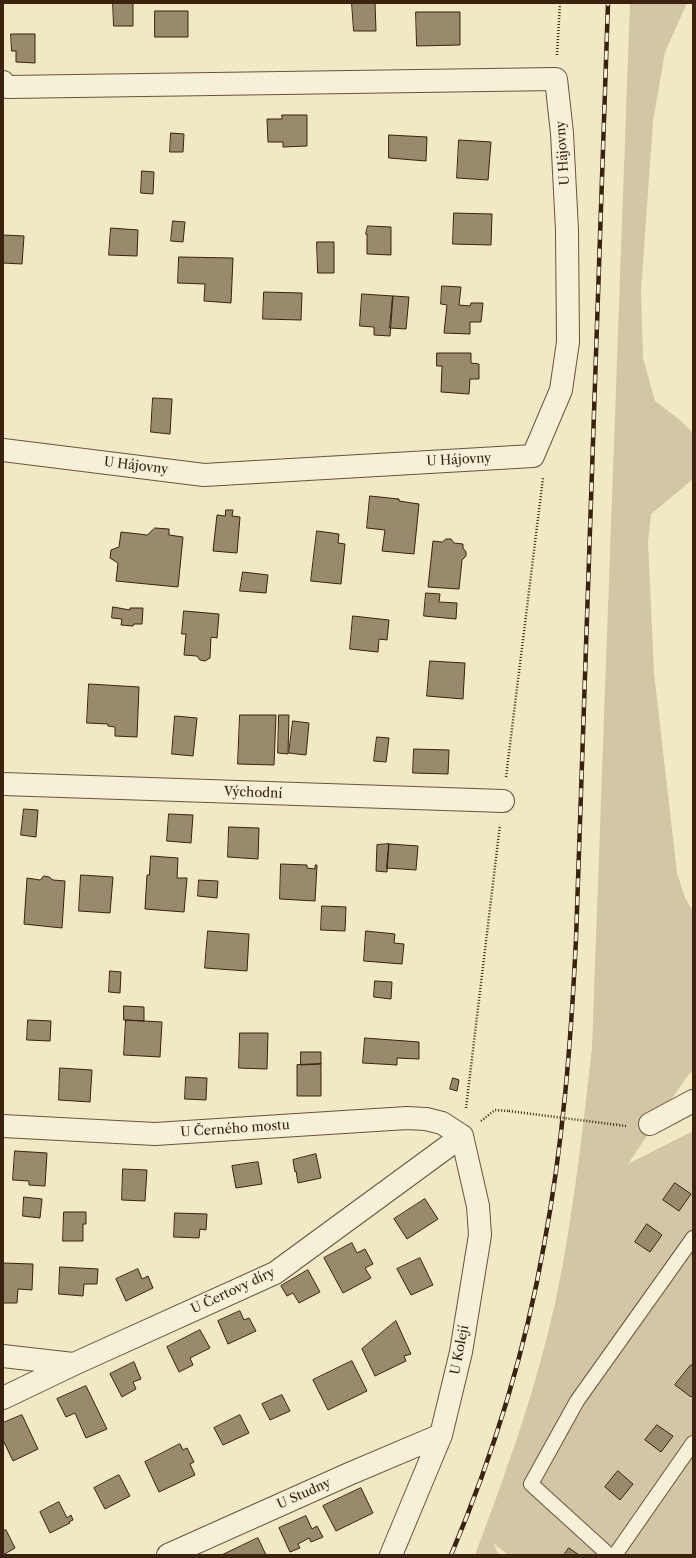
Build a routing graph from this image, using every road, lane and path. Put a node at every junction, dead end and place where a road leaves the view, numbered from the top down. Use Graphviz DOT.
graph roads {
  1 [pos="560,3"];
  2 [pos="556,79"];
  3 [pos="3,82"];
  4 [pos="3,450"];
  5 [pos="3,784"];
  6 [pos="502,801"];
  7 [pos="693,1101"];
  8 [pos="650,1124"];
  9 [pos="3,1126"];
  10 [pos="626,1126"];
  11 [pos="462,1136"];
  12 [pos="693,1238"];
  13 [pos="3,1356"];
  14 [pos="74,1364"];
  15 [pos="3,1398"];
  16 [pos="441,1435"];
  17 [pos="693,1443"];
  18 [pos="168,1555"];
  19 [pos="391,1555"];
  20 [pos="609,1555"];
  21 [pos="615,1555"];
  1 -- 2 [label="path"];
  2 -- 3 [label="street"];
  2 -- 4 [label="street, U Hájovny"];
  5 -- 6 [label="street, Východní"];
  7 -- 8 [label="street"];
  9 -- 11 [label="street, U Černého mostu"];
  10 -- 11 [label="path, bridge"];
  11 -- 14 [label="street, U Čertovy díry"];
  11 -- 16 [label="street, U Kolejí"];
  12 -- 20 [label="lane"];
  13 -- 14 [label="street"];
  14 -- 15 [label="street, U Čertovy díry"];
  16 -- 18 [label="street, U Studny"];
  16 -- 19 [label="street, U Kolejí"];
  17 -- 21 [label="lane"];
}
